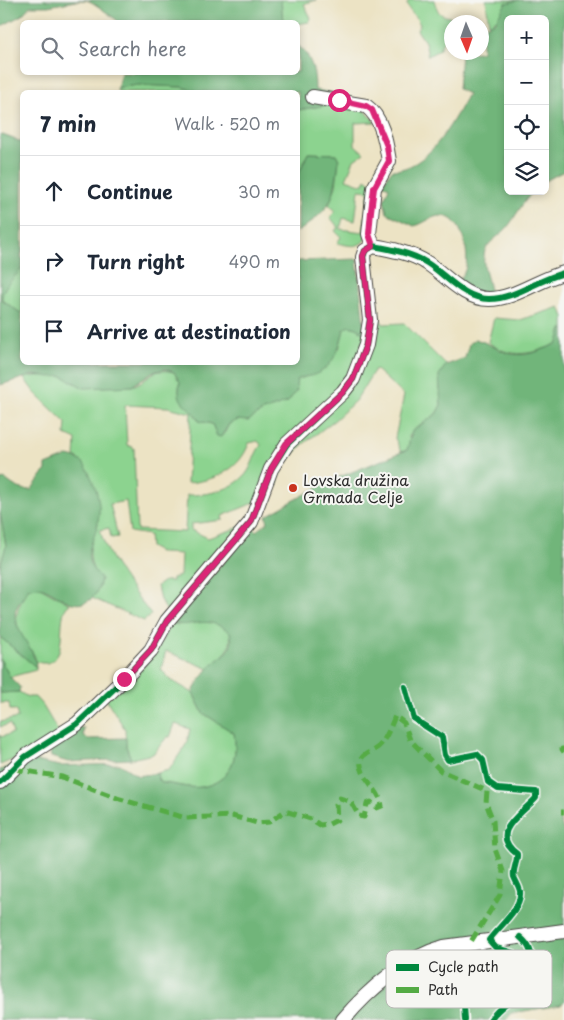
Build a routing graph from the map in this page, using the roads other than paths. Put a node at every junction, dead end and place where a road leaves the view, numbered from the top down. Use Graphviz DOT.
graph roads {
  1 [pos="313,97"];
  2 [pos="373,246"];
  3 [pos="564,273"];
  4 [pos="0,782"];
  5 [pos="564,931"];
  6 [pos="435,950"];
  7 [pos="386,980"];
  8 [pos="343,1020"];
  1 -- 2 [label="street"];
  2 -- 3 [label="street"];
  2 -- 4 [label="street"];
  5 -- 6 [label="street"];
  7 -- 8 [label="street"];
}
